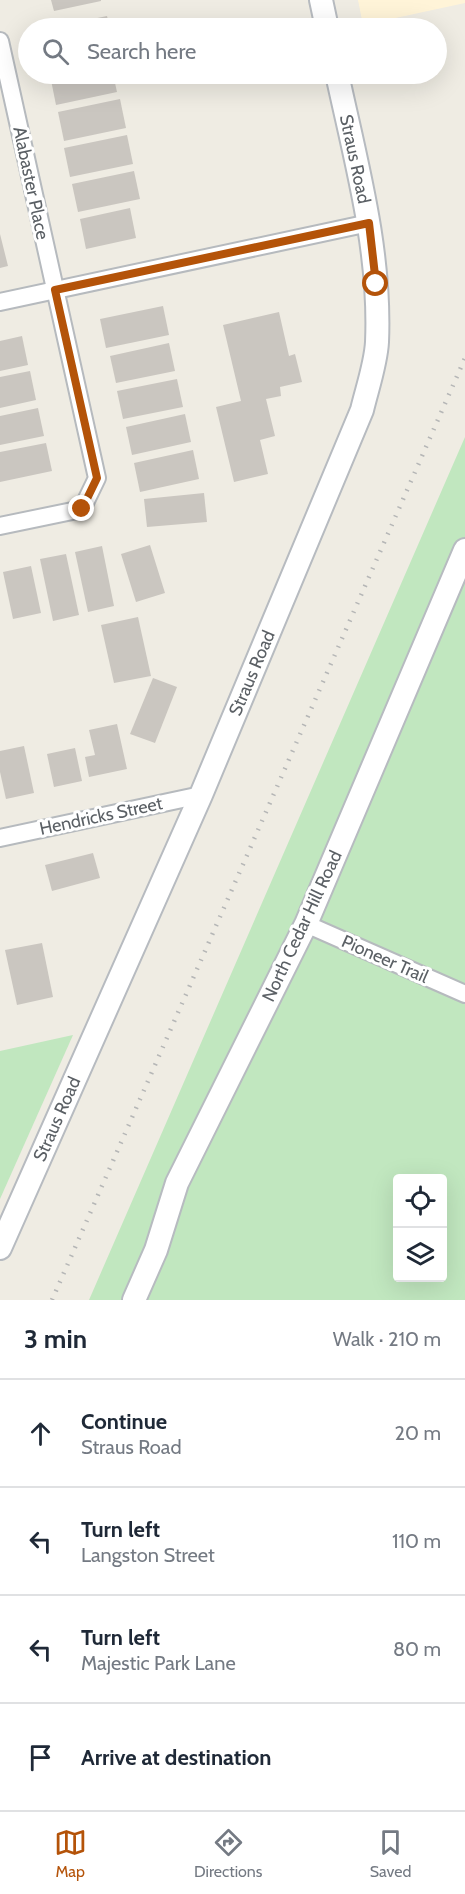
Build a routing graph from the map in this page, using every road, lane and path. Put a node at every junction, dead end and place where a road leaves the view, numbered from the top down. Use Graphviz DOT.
graph roads {
  1 [pos="321,0"];
  2 [pos="325,18"];
  3 [pos="0,41"];
  4 [pos="339,84"];
  5 [pos="369,223"];
  6 [pos="55,290"];
  7 [pos="0,302"];
  8 [pos="0,526"];
  9 [pos="465,550"];
  10 [pos="201,795"];
  11 [pos="0,838"];
  12 [pos="306,924"];
  13 [pos="465,994"];
  14 [pos="0,1248"];
  15 [pos="134,1300"];
  1 -- 2 [label="street"];
  3 -- 6 [label="street, Alabaster Place"];
  4 -- 5 [label="street, Straus Road"];
  5 -- 6 [label="street"];
  5 -- 10 [label="street, Straus Road"];
  6 -- 7 [label="street"];
  6 -- 8 [label="street, Alabaster Place"];
  9 -- 12 [label="street, North Cedar Hill Road"];
  10 -- 11 [label="street, Hendricks Street"];
  10 -- 14 [label="street, Straus Road"];
  12 -- 13 [label="street, Pioneer Trail"];
  12 -- 15 [label="street, North Cedar Hill Road"];
}
